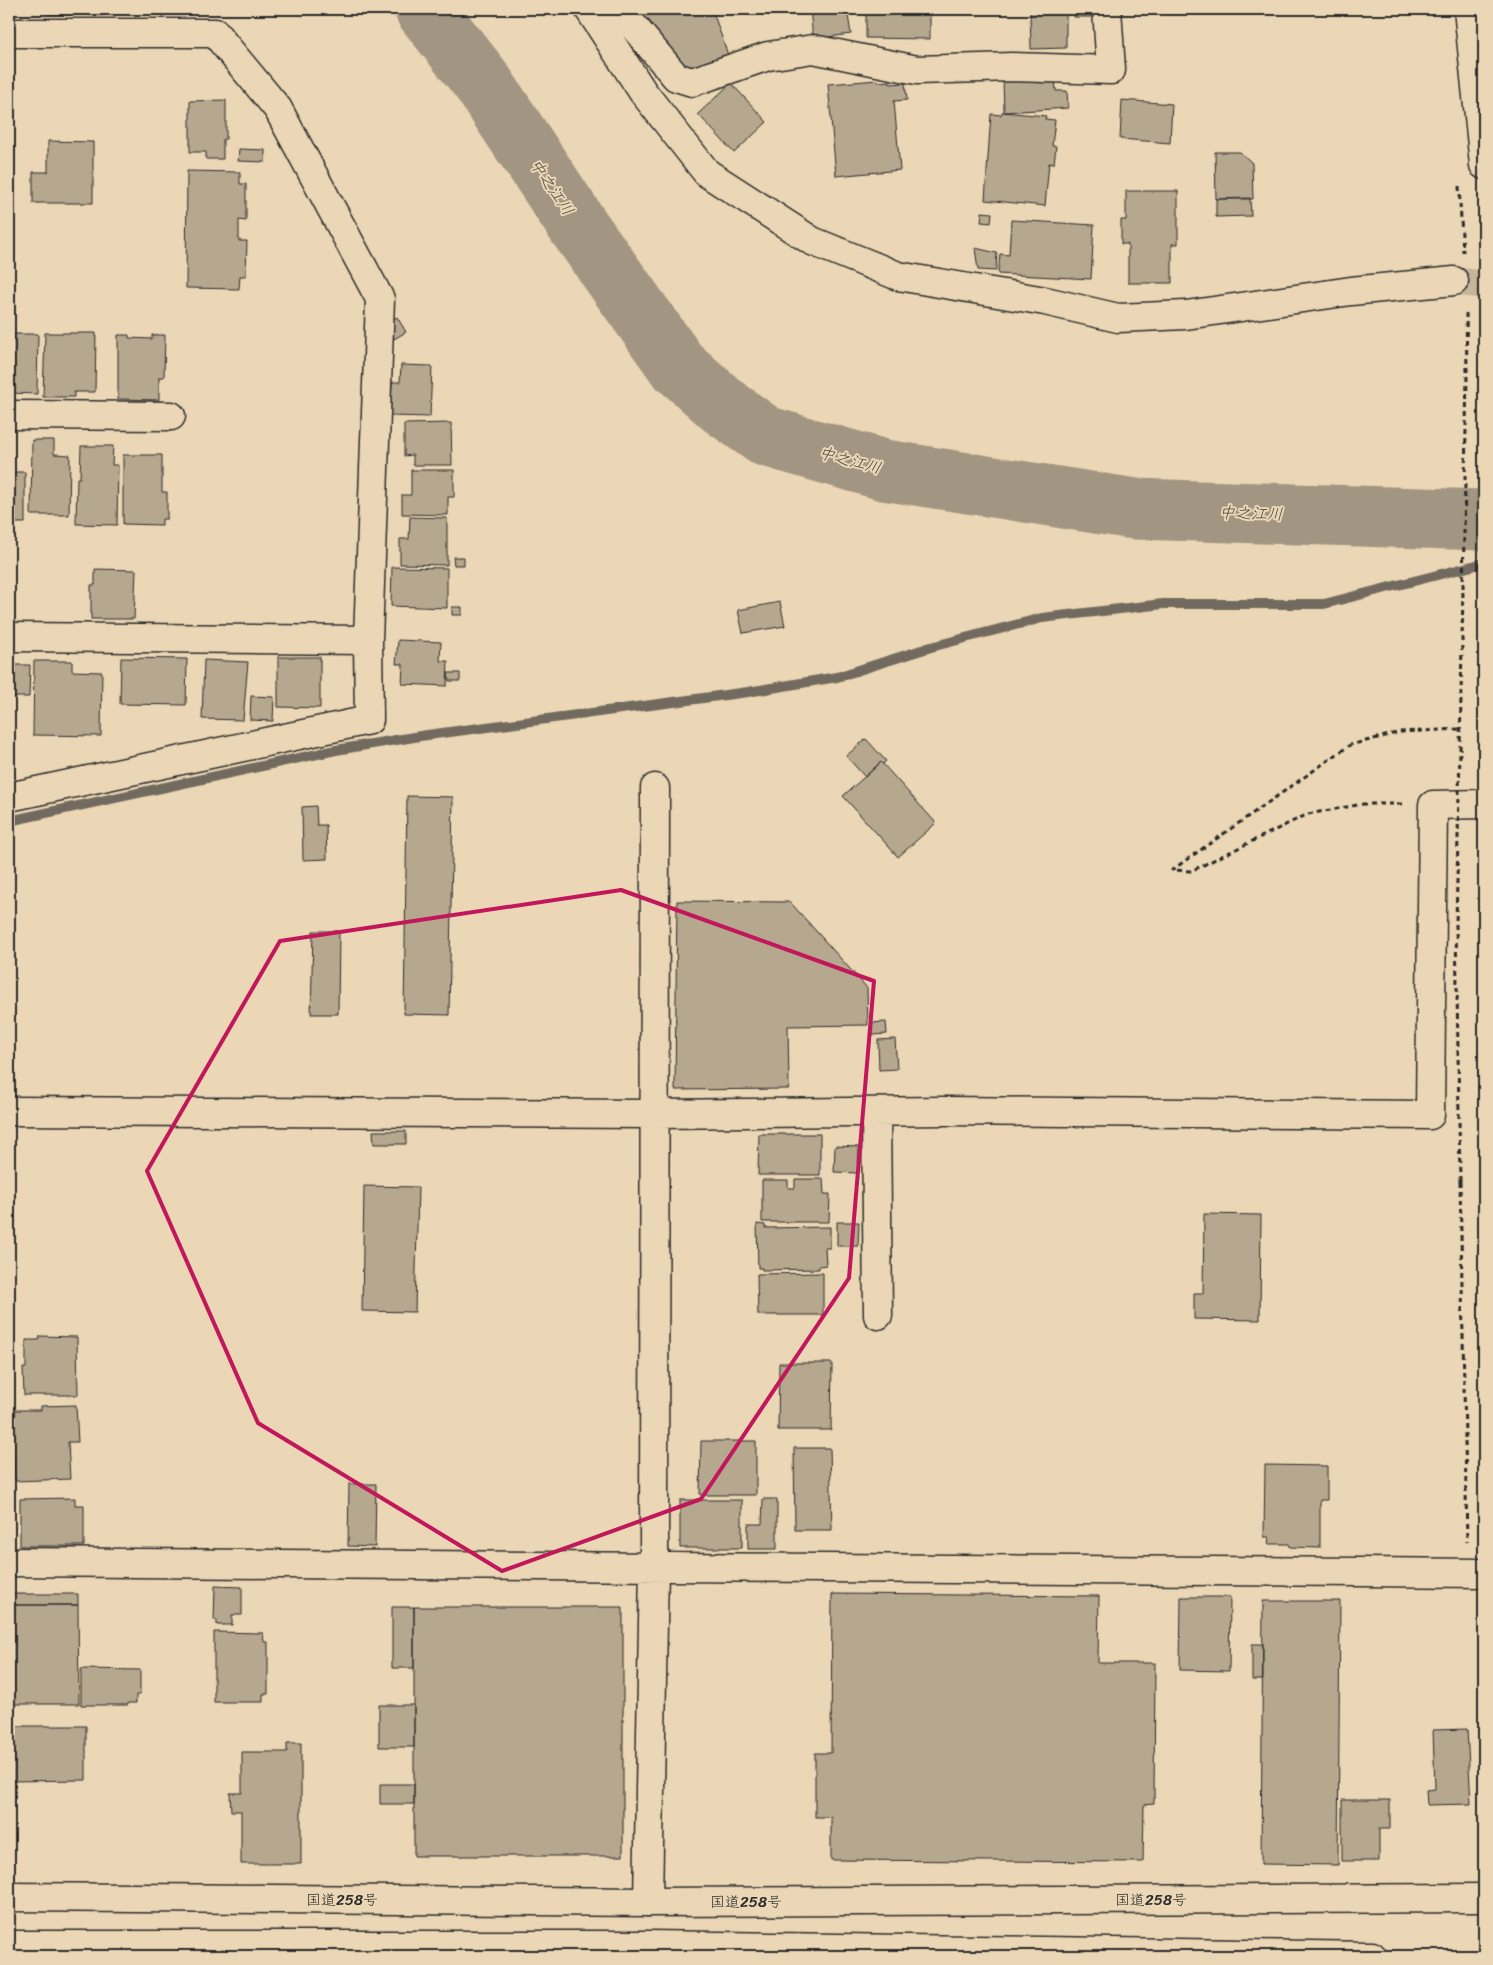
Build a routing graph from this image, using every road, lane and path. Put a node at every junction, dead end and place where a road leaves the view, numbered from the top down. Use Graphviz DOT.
graph roads {
  1 [pos="589,9"];
  2 [pos="619,9"];
  3 [pos="1107,9"];
  4 [pos="1468,9"];
  5 [pos="9,33"];
  6 [pos="1484,165"];
  7 [pos="1459,183"];
  8 [pos="1459,270"];
  9 [pos="1466,308"];
  10 [pos="9,415"];
  11 [pos="171,416"];
  12 [pos="9,637"];
  13 [pos="368,640"];
  14 [pos="1461,729"];
  15 [pos="655,788"];
  16 [pos="9,797"];
  17 [pos="1484,804"];
  18 [pos="1433,805"];
  19 [pos="9,1111"];
  20 [pos="876,1112"];
  21 [pos="656,1114"];
  22 [pos="878,1315"];
  23 [pos="9,1562"];
  24 [pos="654,1567"];
  25 [pos="1476,1573"];
  26 [pos="9,1897"];
  27 [pos="1484,1898"];
  28 [pos="648,1902"];
  29 [pos="9,1946"];
  30 [pos="649,1950"];
  31 [pos="1372,1956"];
  1 -- 8 [label="main road"];
  2 -- 3 [label="main road"];
  4 -- 6 [label="main road"];
  5 -- 13 [label="main road"];
  7 -- 8 [label="path"];
  9 -- 14 [label="path"];
  10 -- 11 [label="main road"];
  12 -- 13 [label="main road"];
  13 -- 16 [label="main road"];
  14 -- 18 [label="path"];
  14 -- 25 [label="path, bridge"];
  15 -- 21 [label="main road"];
  17 -- 18 [label="main road"];
  18 -- 20 [label="main road"];
  19 -- 21 [label="main road"];
  20 -- 21 [label="main road"];
  20 -- 22 [label="main road"];
  21 -- 24 [label="main road"];
  23 -- 24 [label="main road"];
  24 -- 25 [label="main road"];
  24 -- 28 [label="main road"];
  26 -- 28 [label="main road, 国道258号"];
  27 -- 28 [label="main road, 国道258号"];
  29 -- 30 [label="main road"];
  30 -- 31 [label="main road"];
}
